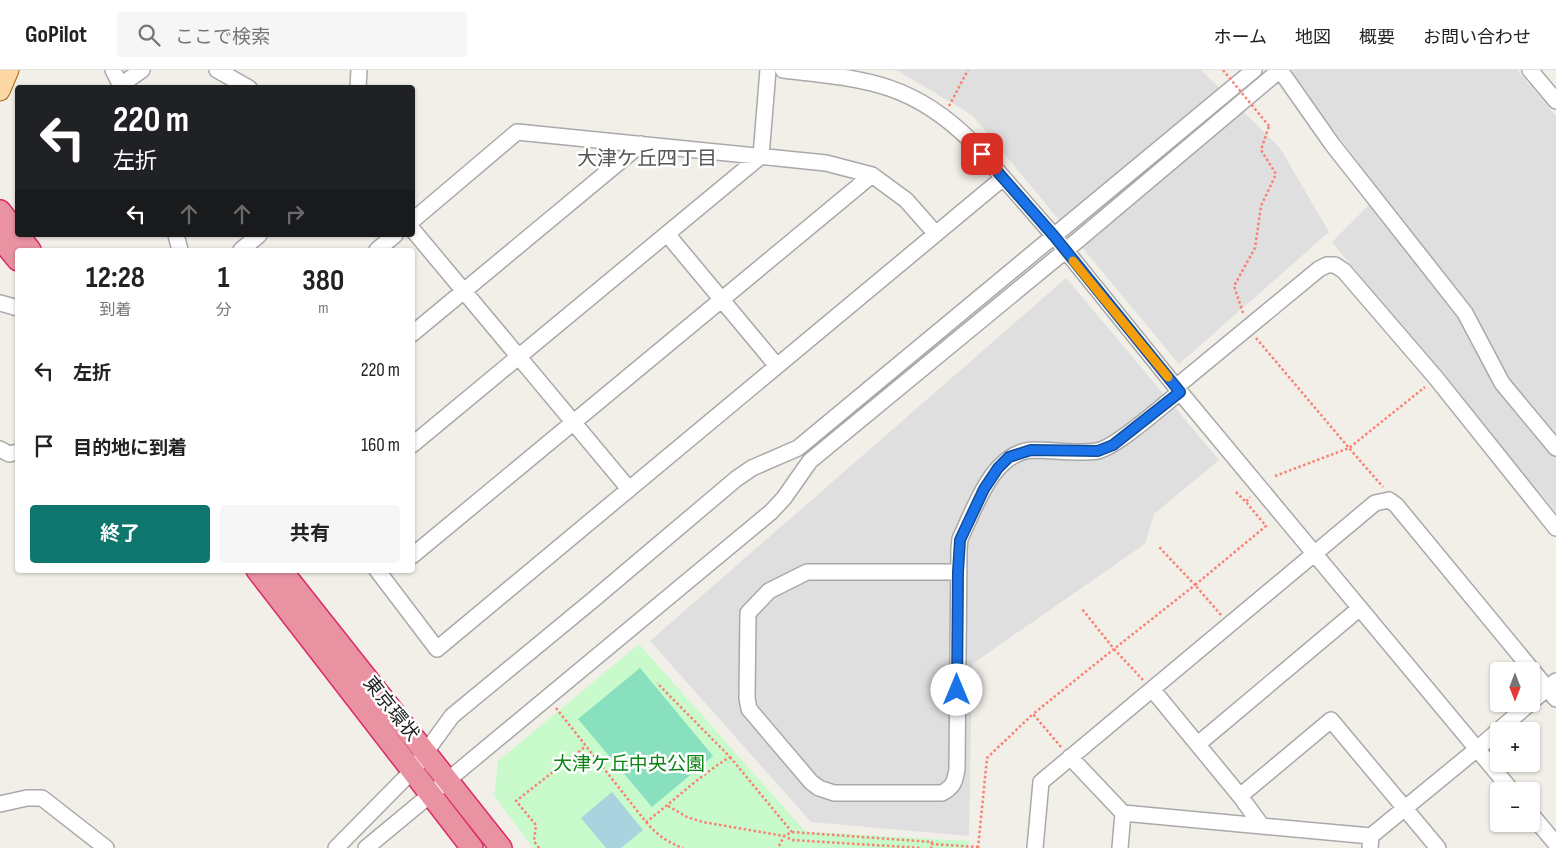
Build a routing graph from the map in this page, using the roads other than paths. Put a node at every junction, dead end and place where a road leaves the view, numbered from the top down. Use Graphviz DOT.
graph roads {
  1 [pos="9,70"];
  2 [pos="113,70"];
  3 [pos="142,70"];
  4 [pos="217,70"];
  5 [pos="359,70"];
  6 [pos="768,70"];
  7 [pos="783,70"];
  8 [pos="1254,70"];
  9 [pos="1280,70"];
  10 [pos="1530,70"];
  11 [pos="121,85"];
  12 [pos="123,85"];
  13 [pos="244,85"];
  14 [pos="358,85"];
  15 [pos="0,91"];
  16 [pos="1556,102"];
  17 [pos="642,144"];
  18 [pos="761,156"];
  19 [pos="872,175"];
  20 [pos="1003,178"];
  21 [pos="0,211"];
  22 [pos="415,218"];
  23 [pos="15,230"];
  24 [pos="415,233"];
  25 [pos="667,234"];
  26 [pos="936,234"];
  27 [pos="1054,236"];
  28 [pos="20,237"];
  29 [pos="257,237"];
  30 [pos="393,237"];
  31 [pos="0,238"];
  32 [pos="28,248"];
  33 [pos="243,248"];
  34 [pos="379,248"];
  35 [pos="1065,251"];
  36 [pos="15,256"];
  37 [pos="465,291"];
  38 [pos="722,300"];
  39 [pos="0,303"];
  40 [pos="15,307"];
  41 [pos="415,332"];
  42 [pos="519,357"];
  43 [pos="777,366"];
  44 [pos="1178,389"];
  45 [pos="573,423"];
  46 [pos="415,443"];
  47 [pos="1556,448"];
  48 [pos="0,449"];
  49 [pos="15,453"];
  50 [pos="630,489"];
  51 [pos="1556,528"];
  52 [pos="1314,553"];
  53 [pos="415,554"];
  54 [pos="958,572"];
  55 [pos="259,573"];
  56 [pos="283,573"];
  57 [pos="386,573"];
  58 [pos="1360,608"];
  59 [pos="1152,689"];
  60 [pos="1553,690"];
  61 [pos="1540,697"];
  62 [pos="1520,712"];
  63 [pos="1198,744"];
  64 [pos="1477,749"];
  65 [pos="426,752"];
  66 [pos="1070,757"];
  67 [pos="412,771"];
  68 [pos="448,780"];
  69 [pos="1504,782"];
  70 [pos="430,794"];
  71 [pos="1240,796"];
  72 [pos="0,804"];
  73 [pos="1405,808"];
  74 [pos="1123,813"];
  75 [pos="1540,825"];
  76 [pos="1262,826"];
  77 [pos="1370,842"];
  78 [pos="1556,844"];
  79 [pos="106,848"];
  80 [pos="336,848"];
  81 [pos="366,848"];
  82 [pos="472,848"];
  83 [pos="501,848"];
  84 [pos="1035,848"];
  85 [pos="1120,848"];
  86 [pos="1438,848"];
  1 -- 15 [label="main road"];
  2 -- 11 [label="street"];
  3 -- 12 [label="street"];
  4 -- 13 [label="street"];
  5 -- 14 [label="street"];
  6 -- 18 [label="street"];
  7 -- 20 [label="street"];
  8 -- 27 [label="street"];
  9 -- 35 [label="street"];
  9 -- 47 [label="street"];
  10 -- 16 [label="street"];
  17 -- 18 [label="street"];
  17 -- 22 [label="street"];
  17 -- 37 [label="street"];
  18 -- 19 [label="street"];
  18 -- 25 [label="street"];
  19 -- 26 [label="street"];
  19 -- 38 [label="street"];
  20 -- 26 [label="street"];
  20 -- 27 [label="street"];
  21 -- 23 [label="highway"];
  24 -- 37 [label="street"];
  25 -- 38 [label="street"];
  25 -- 42 [label="street"];
  26 -- 43 [label="street"];
  27 -- 35 [label="street"];
  27 -- 65 [label="street"];
  28 -- 32 [label="highway"];
  29 -- 33 [label="street"];
  30 -- 34 [label="street"];
  31 -- 36 [label="highway"];
  35 -- 44 [label="street"];
  35 -- 68 [label="street"];
  37 -- 41 [label="street"];
  37 -- 42 [label="street"];
  38 -- 43 [label="street"];
  38 -- 45 [label="street"];
  39 -- 40 [label="street"];
  42 -- 45 [label="street"];
  42 -- 46 [label="street"];
  43 -- 50 [label="street"];
  44 -- 51 [label="street"];
  44 -- 52 [label="street"];
  44 -- 54 [label="street"];
  45 -- 50 [label="street"];
  45 -- 53 [label="street"];
  48 -- 49 [label="street"];
  50 -- 57 [label="street"];
  52 -- 58 [label="street"];
  52 -- 59 [label="street"];
  52 -- 60 [label="street"];
  54 -- 54 [label="street"];
  55 -- 67 [label="highway, 東京環状"];
  56 -- 65 [label="highway, 東京環状"];
  58 -- 63 [label="street"];
  58 -- 64 [label="street"];
  59 -- 63 [label="street"];
  59 -- 66 [label="street"];
  60 -- 61 [label="street"];
  62 -- 64 [label="street"];
  63 -- 71 [label="street"];
  64 -- 69 [label="street"];
  64 -- 73 [label="street"];
  65 -- 67 [label="street"];
  65 -- 68 [label="highway, 東京環状"];
  66 -- 74 [label="street"];
  66 -- 84 [label="street"];
  67 -- 70 [label="highway, 東京環状"];
  67 -- 80 [label="street"];
  68 -- 70 [label="street"];
  68 -- 83 [label="highway, 東京環状"];
  70 -- 81 [label="street"];
  70 -- 82 [label="highway, 東京環状"];
  71 -- 73 [label="street"];
  71 -- 76 [label="street"];
  72 -- 79 [label="street"];
  73 -- 77 [label="street"];
  73 -- 86 [label="street"];
  74 -- 76 [label="street"];
  74 -- 85 [label="street"];
  75 -- 78 [label="street"];
  76 -- 77 [label="street"];
}
